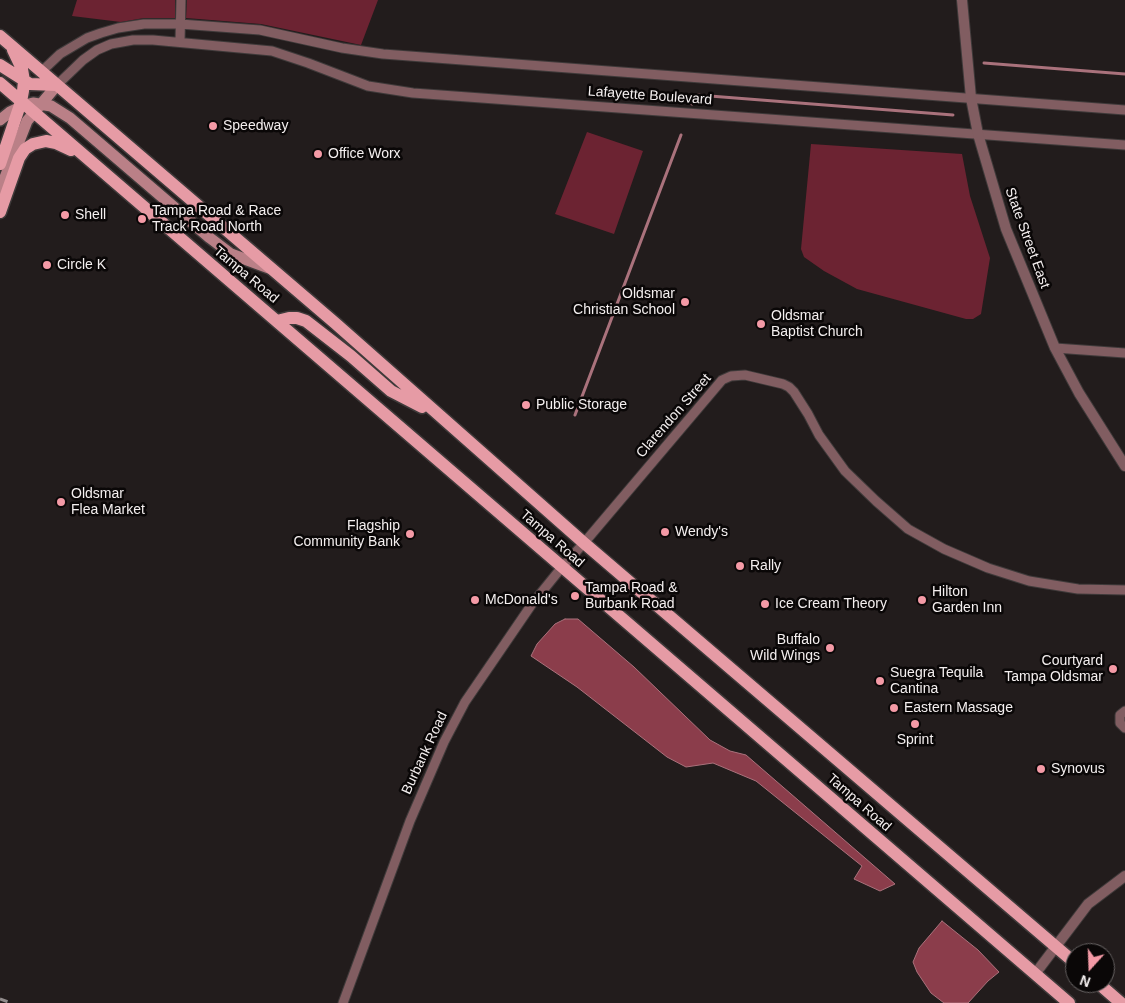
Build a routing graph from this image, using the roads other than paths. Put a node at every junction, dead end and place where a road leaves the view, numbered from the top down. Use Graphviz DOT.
graph roads {
  1 [pos="181,0"];
  2 [pos="962,0"];
  3 [pos="180,24"];
  4 [pos="0,36"];
  5 [pos="180,41"];
  6 [pos="11,46"];
  7 [pos="0,65"];
  8 [pos="42,72"];
  9 [pos="0,83"];
  10 [pos="57,85"];
  11 [pos="26,98"];
  12 [pos="971,98"];
  13 [pos="1125,110"];
  14 [pos="0,118"];
  15 [pos="978,134"];
  16 [pos="1125,145"];
  17 [pos="84,156"];
  18 [pos="0,164"];
  19 [pos="0,190"];
  20 [pos="0,212"];
  21 [pos="270,268"];
  22 [pos="277,321"];
  23 [pos="1054,348"];
  24 [pos="1125,353"];
  25 [pos="440,416"];
  26 [pos="1125,466"];
  27 [pos="584,543"];
  28 [pos="562,567"];
  29 [pos="1125,590"];
  30 [pos="1125,711"];
  31 [pos="1125,728"];
  32 [pos="1125,876"];
  33 [pos="1056,946"];
  34 [pos="1065,954"];
  35 [pos="1035,974"];
  36 [pos="1110,993"];
  37 [pos="343,1003"];
  38 [pos="1069,1003"];
  39 [pos="1121,1003"];
  1 -- 3 [label="street"];
  2 -- 12 [label="street, State Street East"];
  3 -- 5 [label="street"];
  3 -- 8 [label="street, Lafayette Boulevard"];
  3 -- 12 [label="street, Lafayette Boulevard"];
  4 -- 6 [label="main road, Tampa Road"];
  5 -- 10 [label="street, Lafayette Boulevard"];
  5 -- 15 [label="street, Lafayette Boulevard"];
  6 -- 8 [label="main road, Tampa Road"];
  6 -- 11 [label="main road"];
  7 -- 11 [label="main road"];
  8 -- 10 [label="main road, Tampa Road"];
  8 -- 11 [label="main road"];
  9 -- 11 [label="main road"];
  10 -- 11 [label="main road"];
  10 -- 11 [label="main road"];
  10 -- 21 [label="main road, Tampa Road"];
  11 -- 14 [label="main road"];
  11 -- 17 [label="main road, Tampa Road"];
  11 -- 18 [label="main road"];
  11 -- 19 [label="main road"];
  11 -- 21 [label="main road"];
  12 -- 13 [label="street, Lafayette Boulevard"];
  12 -- 15 [label="street, State Street East"];
  15 -- 16 [label="street, Lafayette Boulevard"];
  15 -- 23 [label="street, State Street East"];
  17 -- 20 [label="main road"];
  17 -- 22 [label="main road, Tampa Road"];
  21 -- 25 [label="main road, Tampa Road"];
  22 -- 25 [label="main road"];
  22 -- 28 [label="main road, Tampa Road"];
  23 -- 24 [label="street"];
  23 -- 26 [label="street, State Street East"];
  25 -- 27 [label="main road, Tampa Road"];
  27 -- 28 [label="street, Burbank Road"];
  27 -- 29 [label="street, Clarendon Street"];
  27 -- 33 [label="main road, Tampa Road"];
  28 -- 35 [label="main road, Tampa Road"];
  28 -- 37 [label="street, Burbank Road"];
  30 -- 31 [label="street"];
  32 -- 33 [label="street"];
  33 -- 34 [label="main road, Tampa Road"];
  33 -- 35 [label="street"];
  35 -- 38 [label="main road, Tampa Road"];
  36 -- 39 [label="main road"];
}
